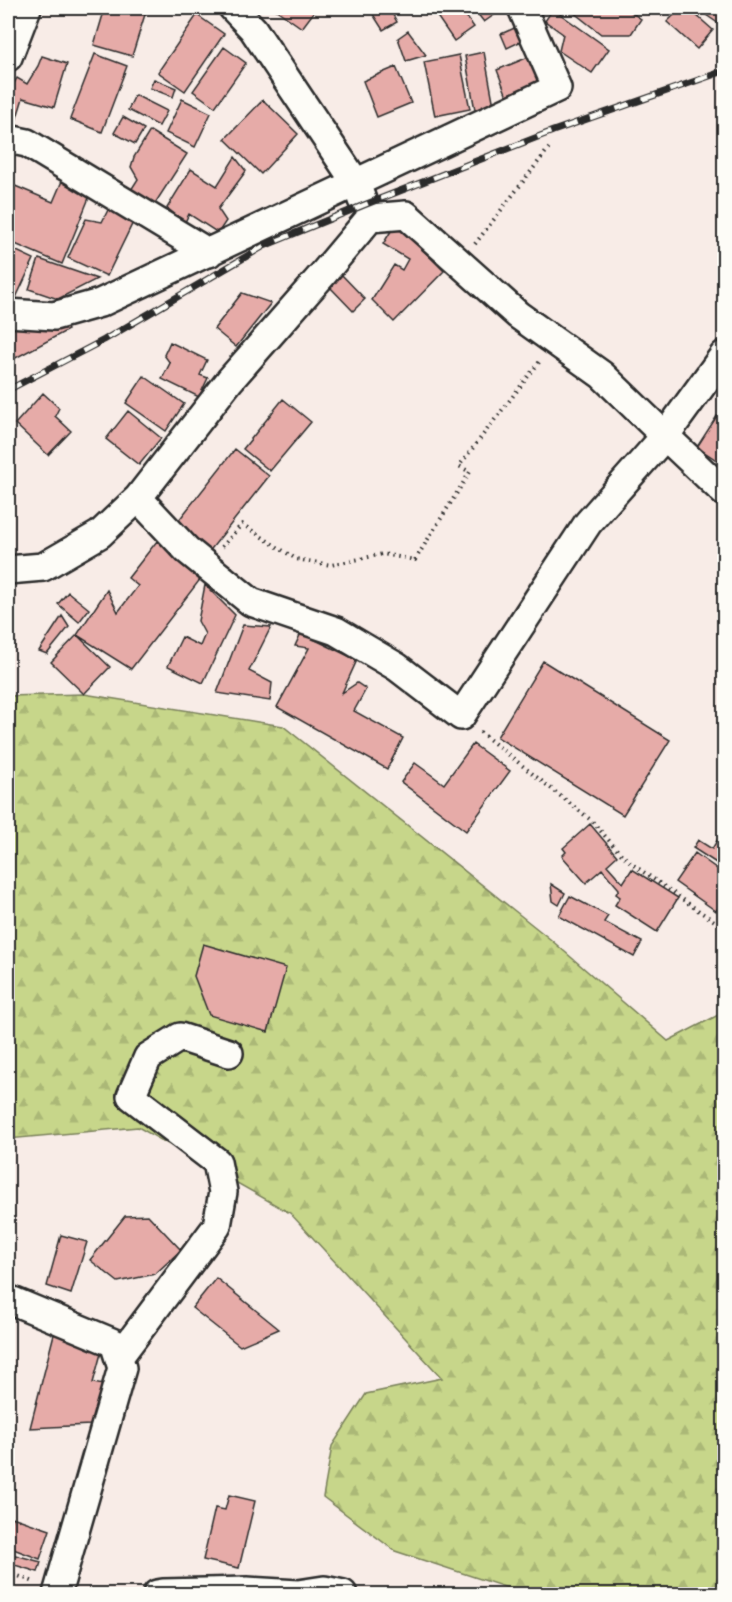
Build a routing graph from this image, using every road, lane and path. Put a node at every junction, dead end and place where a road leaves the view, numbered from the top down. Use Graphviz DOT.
graph roads {
  1 [pos="27,8"];
  2 [pos="233,8"];
  3 [pos="528,11"];
  4 [pos="8,57"];
  5 [pos="8,139"];
  6 [pos="549,148"];
  7 [pos="356,183"];
  8 [pos="370,218"];
  9 [pos="209,253"];
  10 [pos="460,264"];
  11 [pos="8,313"];
  12 [pos="555,341"];
  13 [pos="724,358"];
  14 [pos="665,436"];
  15 [pos="724,492"];
  16 [pos="138,498"];
  17 [pos="207,566"];
  18 [pos="8,570"];
  19 [pos="461,716"];
  20 [pos="724,927"];
  21 [pos="229,1053"];
  22 [pos="8,1299"];
  23 [pos="118,1357"];
  24 [pos="57,1594"];
  25 [pos="157,1594"];
  26 [pos="343,1594"];
  1 -- 4 [label="street"];
  2 -- 7 [label="street"];
  3 -- 7 [label="street"];
  5 -- 9 [label="street"];
  6 -- 10 [label="path"];
  7 -- 8 [label="street"];
  7 -- 9 [label="street"];
  8 -- 10 [label="street"];
  8 -- 16 [label="street"];
  9 -- 11 [label="street"];
  10 -- 12 [label="street"];
  12 -- 14 [label="street"];
  12 -- 17 [label="path"];
  13 -- 14 [label="street"];
  14 -- 15 [label="street"];
  14 -- 19 [label="street"];
  16 -- 17 [label="street"];
  16 -- 18 [label="street"];
  17 -- 19 [label="street"];
  19 -- 20 [label="path"];
  21 -- 23 [label="street"];
  22 -- 23 [label="street"];
  23 -- 24 [label="street"];
  25 -- 26 [label="street"];
}
